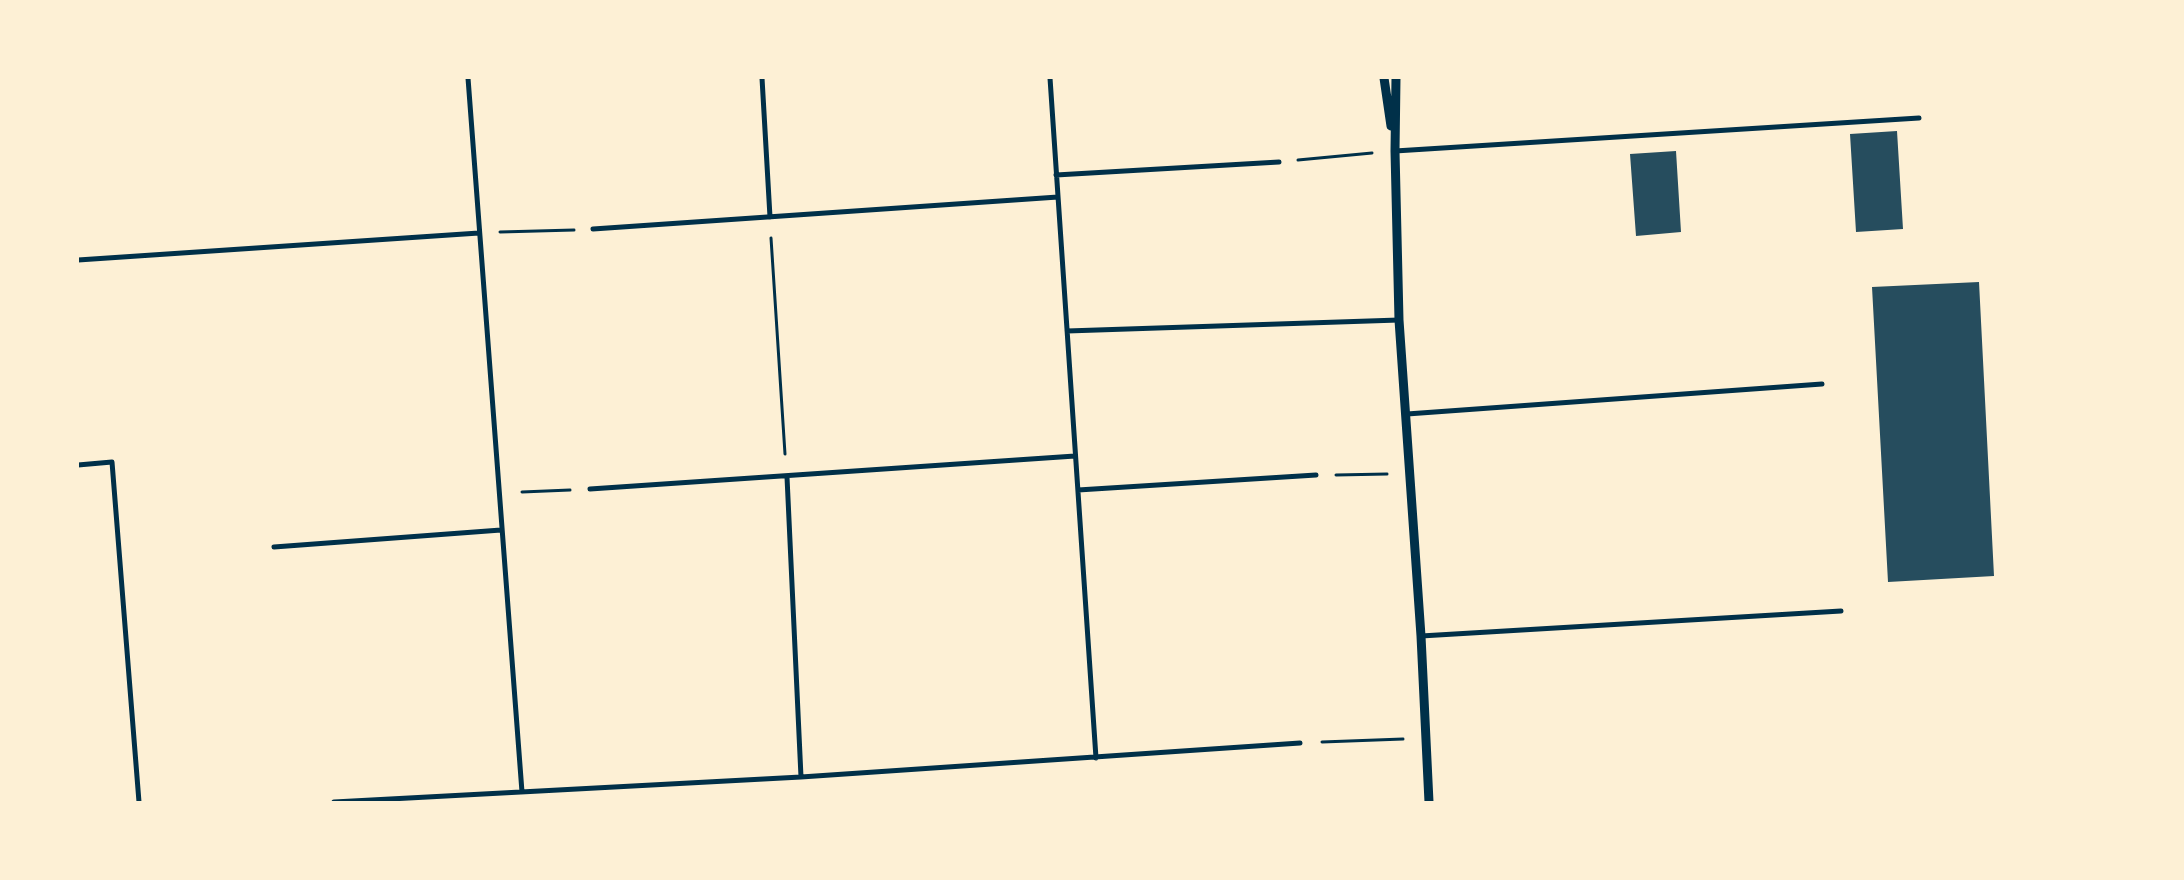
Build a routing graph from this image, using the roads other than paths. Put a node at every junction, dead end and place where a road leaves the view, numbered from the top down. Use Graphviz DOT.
graph roads {
  1 [pos="468,78"];
  2 [pos="762,78"];
  3 [pos="1050,78"];
  4 [pos="1384,78"];
  5 [pos="1396,78"];
  6 [pos="1919,118"];
  7 [pos="1395,151"];
  8 [pos="1279,162"];
  9 [pos="1056,175"];
  10 [pos="1058,197"];
  11 [pos="770,217"];
  12 [pos="593,229"];
  13 [pos="479,233"];
  14 [pos="78,260"];
  15 [pos="1399,320"];
  16 [pos="1067,331"];
  17 [pos="1822,384"];
  18 [pos="1407,414"];
  19 [pos="1075,456"];
  20 [pos="78,464"];
  21 [pos="1316,476"];
  22 [pos="787,477"];
  23 [pos="590,489"];
  24 [pos="1078,490"];
  25 [pos="501,530"];
  26 [pos="274,547"];
  27 [pos="1841,611"];
  28 [pos="1421,636"];
  29 [pos="1300,743"];
  30 [pos="1096,758"];
  31 [pos="802,777"];
  32 [pos="522,792"];
  33 [pos="139,802"];
  34 [pos="334,802"];
  35 [pos="1429,802"];
  1 -- 13 [label="street"];
  2 -- 11 [label="street"];
  3 -- 9 [label="street"];
  4 -- 7 [label="street"];
  5 -- 7 [label="street"];
  6 -- 7 [label="street"];
  7 -- 15 [label="street"];
  8 -- 9 [label="street"];
  9 -- 10 [label="street"];
  10 -- 11 [label="street"];
  10 -- 16 [label="street"];
  11 -- 12 [label="street"];
  13 -- 14 [label="street"];
  13 -- 25 [label="street"];
  15 -- 16 [label="street"];
  15 -- 18 [label="street"];
  16 -- 19 [label="street"];
  17 -- 18 [label="street"];
  18 -- 28 [label="street"];
  19 -- 22 [label="street"];
  19 -- 24 [label="street"];
  20 -- 33 [label="street"];
  21 -- 24 [label="street"];
  22 -- 23 [label="street"];
  22 -- 31 [label="street"];
  24 -- 30 [label="street"];
  25 -- 26 [label="street"];
  25 -- 32 [label="street"];
  27 -- 28 [label="street"];
  28 -- 35 [label="street"];
  29 -- 30 [label="street"];
  30 -- 31 [label="street"];
  31 -- 32 [label="street"];
  32 -- 34 [label="street"];
}
